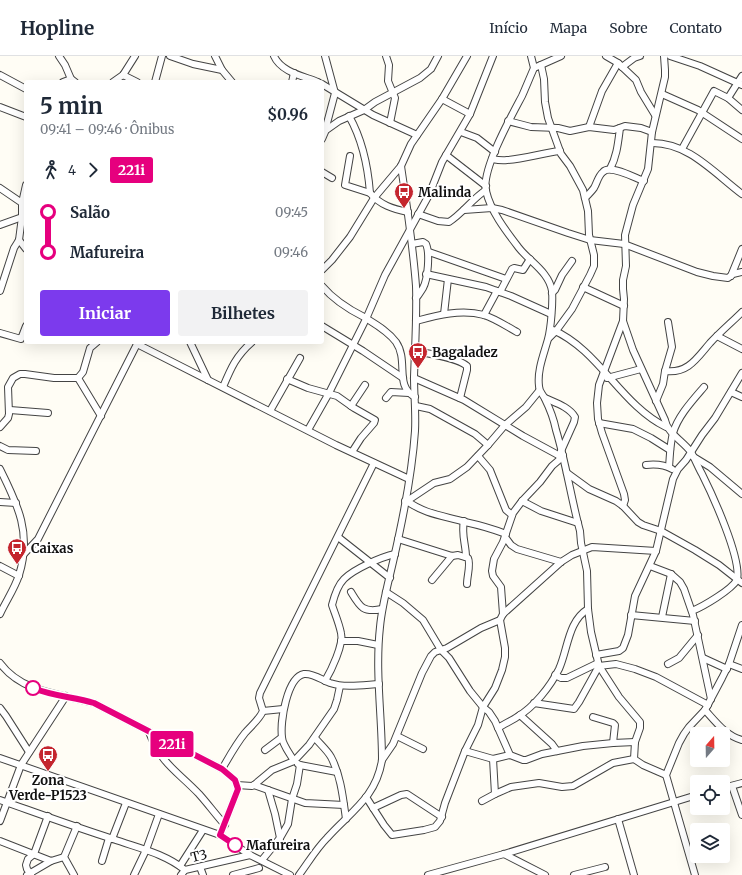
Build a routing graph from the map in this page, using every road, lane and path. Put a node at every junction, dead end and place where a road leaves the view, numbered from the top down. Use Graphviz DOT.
graph roads {
  1 [pos="60,56"];
  2 [pos="135,56"];
  3 [pos="162,56"];
  4 [pos="170,56"];
  5 [pos="215,56"];
  6 [pos="274,56"];
  7 [pos="325,56"];
  8 [pos="386,56"];
  9 [pos="438,56"];
  10 [pos="467,56"];
  11 [pos="493,56"];
  12 [pos="532,56"];
  13 [pos="561,56"];
  14 [pos="606,56"];
  15 [pos="640,56"];
  16 [pos="664,56"];
  17 [pos="670,56"];
  18 [pos="620,65"];
  19 [pos="541,66"];
  20 [pos="534,68"];
  21 [pos="222,70"];
  22 [pos="294,72"];
  23 [pos="0,74"];
  24 [pos="123,75"];
  25 [pos="742,76"];
  26 [pos="73,80"];
  27 [pos="116,80"];
  28 [pos="133,80"];
  29 [pos="156,80"];
  30 [pos="230,80"];
  31 [pos="292,80"];
  32 [pos="313,80"];
  33 [pos="740,84"];
  34 [pos="324,85"];
  35 [pos="24,88"];
  36 [pos="335,93"];
  37 [pos="393,93"];
  38 [pos="662,94"];
  39 [pos="728,98"];
  40 [pos="442,99"];
  41 [pos="0,107"];
  42 [pos="364,110"];
  43 [pos="742,110"];
  44 [pos="702,113"];
  45 [pos="470,114"];
  46 [pos="655,115"];
  47 [pos="24,116"];
  48 [pos="349,116"];
  49 [pos="508,121"];
  50 [pos="390,123"];
  51 [pos="589,127"];
  52 [pos="551,128"];
  53 [pos="620,128"];
  54 [pos="325,129"];
  55 [pos="461,132"];
  56 [pos="652,132"];
  57 [pos="417,135"];
  58 [pos="742,139"];
  59 [pos="651,143"];
  60 [pos="682,149"];
  61 [pos="560,151"];
  62 [pos="495,152"];
  63 [pos="446,155"];
  64 [pos="350,156"];
  65 [pos="492,159"];
  66 [pos="401,166"];
  67 [pos="610,169"];
  68 [pos="324,173"];
  69 [pos="332,178"];
  70 [pos="644,181"];
  71 [pos="0,188"];
  72 [pos="486,188"];
  73 [pos="370,193"];
  74 [pos="742,194"];
  75 [pos="374,198"];
  76 [pos="585,198"];
  77 [pos="24,203"];
  78 [pos="492,208"];
  79 [pos="464,210"];
  80 [pos="408,212"];
  81 [pos="418,214"];
  82 [pos="24,217"];
  83 [pos="0,225"];
  84 [pos="411,229"];
  85 [pos="19,240"];
  86 [pos="590,240"];
  87 [pos="412,244"];
  88 [pos="624,244"];
  89 [pos="24,246"];
  90 [pos="742,249"];
  91 [pos="428,252"];
  92 [pos="530,259"];
  93 [pos="572,261"];
  94 [pos="324,268"];
  95 [pos="742,272"];
  96 [pos="426,274"];
  97 [pos="730,276"];
  98 [pos="448,279"];
  99 [pos="506,279"];
  100 [pos="583,287"];
  101 [pos="324,288"];
  102 [pos="0,291"];
  103 [pos="498,291"];
  104 [pos="552,293"];
  105 [pos="416,298"];
  106 [pos="624,306"];
  107 [pos="742,312"];
  108 [pos="444,314"];
  109 [pos="551,314"];
  110 [pos="484,315"];
  111 [pos="366,319"];
  112 [pos="416,321"];
  113 [pos="623,321"];
  114 [pos="668,322"];
  115 [pos="324,327"];
  116 [pos="24,330"];
  117 [pos="553,330"];
  118 [pos="517,332"];
  119 [pos="0,333"];
  120 [pos="717,336"];
  121 [pos="137,344"];
  122 [pos="140,344"];
  123 [pos="191,344"];
  124 [pos="250,344"];
  125 [pos="89,345"];
  126 [pos="353,345"];
  127 [pos="742,348"];
  128 [pos="415,351"];
  129 [pos="300,358"];
  130 [pos="641,369"];
  131 [pos="665,371"];
  132 [pos="742,373"];
  133 [pos="606,375"];
  134 [pos="78,378"];
  135 [pos="402,378"];
  136 [pos="414,378"];
  137 [pos="287,379"];
  138 [pos="208,380"];
  139 [pos="364,385"];
  140 [pos="223,387"];
  141 [pos="704,387"];
  142 [pos="539,391"];
  143 [pos="731,392"];
  144 [pos="329,393"];
  145 [pos="409,394"];
  146 [pos="415,397"];
  147 [pos="742,397"];
  148 [pos="386,398"];
  149 [pos="460,398"];
  150 [pos="545,398"];
  151 [pos="656,401"];
  152 [pos="351,406"];
  153 [pos="416,406"];
  154 [pos="10,410"];
  155 [pos="270,411"];
  156 [pos="48,413"];
  157 [pos="101,416"];
  158 [pos="600,423"];
  159 [pos="505,425"];
  160 [pos="0,427"];
  161 [pos="666,427"];
  162 [pos="308,430"];
  163 [pos="673,434"];
  164 [pos="488,445"];
  165 [pos="0,446"];
  166 [pos="670,450"];
  167 [pos="36,451"];
  168 [pos="352,452"];
  169 [pos="561,454"];
  170 [pos="692,454"];
  171 [pos="478,456"];
  172 [pos="374,463"];
  173 [pos="646,465"];
  174 [pos="669,467"];
  175 [pos="0,469"];
  176 [pos="677,472"];
  177 [pos="567,473"];
  178 [pos="409,479"];
  179 [pos="742,494"];
  180 [pos="406,501"];
  181 [pos="522,501"];
  182 [pos="0,502"];
  183 [pos="16,503"];
  184 [pos="623,506"];
  185 [pos="512,515"];
  186 [pos="464,521"];
  187 [pos="578,523"];
  188 [pos="661,531"];
  189 [pos="506,536"];
  190 [pos="338,537"];
  191 [pos="398,539"];
  192 [pos="583,551"];
  193 [pos="656,551"];
  194 [pos="395,554"];
  195 [pos="23,555"];
  196 [pos="452,556"];
  197 [pos="466,557"];
  198 [pos="561,562"];
  199 [pos="370,563"];
  200 [pos="0,566"];
  201 [pos="650,566"];
  202 [pos="671,574"];
  203 [pos="19,576"];
  204 [pos="390,578"];
  205 [pos="432,580"];
  206 [pos="740,581"];
  207 [pos="467,584"];
  208 [pos="351,592"];
  209 [pos="386,592"];
  210 [pos="3,602"];
  211 [pos="382,609"];
  212 [pos="588,609"];
  213 [pos="692,611"];
  214 [pos="0,614"];
  215 [pos="631,614"];
  216 [pos="502,617"];
  217 [pos="662,617"];
  218 [pos="695,621"];
  219 [pos="742,625"];
  220 [pos="698,635"];
  221 [pos="341,641"];
  222 [pos="378,645"];
  223 [pos="441,650"];
  224 [pos="596,655"];
  225 [pos="703,658"];
  226 [pos="0,663"];
  227 [pos="668,664"];
  228 [pos="598,665"];
  229 [pos="728,666"];
  230 [pos="742,668"];
  231 [pos="555,675"];
  232 [pos="325,681"];
  233 [pos="378,684"];
  234 [pos="340,686"];
  235 [pos="66,696"];
  236 [pos="534,703"];
  237 [pos="708,705"];
  238 [pos="483,707"];
  239 [pos="0,708"];
  240 [pos="283,709"];
  241 [pos="263,711"];
  242 [pos="520,715"];
  243 [pos="593,717"];
  244 [pos="498,728"];
  245 [pos="150,732"];
  246 [pos="396,736"];
  247 [pos="282,738"];
  248 [pos="315,738"];
  249 [pos="742,740"];
  250 [pos="635,742"];
  251 [pos="613,743"];
  252 [pos="423,749"];
  253 [pos="265,750"];
  254 [pos="465,751"];
  255 [pos="557,751"];
  256 [pos="29,752"];
  257 [pos="510,755"];
  258 [pos="0,758"];
  259 [pos="634,758"];
  260 [pos="493,759"];
  261 [pos="382,760"];
  262 [pos="296,762"];
  263 [pos="20,765"];
  264 [pos="222,769"];
  265 [pos="337,772"];
  266 [pos="666,775"];
  267 [pos="742,783"];
  268 [pos="237,785"];
  269 [pos="254,785"];
  270 [pos="732,786"];
  271 [pos="268,790"];
  272 [pos="495,794"];
  273 [pos="366,797"];
  274 [pos="690,797"];
  275 [pos="292,799"];
  276 [pos="3,801"];
  277 [pos="482,801"];
  278 [pos="673,802"];
  279 [pos="126,803"];
  280 [pos="344,805"];
  281 [pos="373,808"];
  282 [pos="159,814"];
  283 [pos="742,815"];
  284 [pos="48,816"];
  285 [pos="442,816"];
  286 [pos="346,819"];
  287 [pos="618,819"];
  288 [pos="0,821"];
  289 [pos="224,824"];
  290 [pos="77,826"];
  291 [pos="204,830"];
  292 [pos="220,835"];
  293 [pos="280,838"];
  294 [pos="110,839"];
  295 [pos="0,841"];
  296 [pos="146,850"];
  297 [pos="34,854"];
  298 [pos="504,854"];
  299 [pos="250,855"];
  300 [pos="64,857"];
  301 [pos="262,860"];
  302 [pos="51,861"];
  303 [pos="102,861"];
  304 [pos="180,866"];
  305 [pos="200,866"];
  306 [pos="605,867"];
  307 [pos="259,868"];
  308 [pos="183,873"];
  309 [pos="29,874"];
  310 [pos="74,875"];
  311 [pos="134,875"];
  312 [pos="203,875"];
  313 [pos="233,875"];
  314 [pos="290,875"];
  315 [pos="299,875"];
  316 [pos="428,875"];
  317 [pos="545,875"];
  318 [pos="574,875"];
  319 [pos="634,875"];
  320 [pos="695,875"];
  1 -- 26 [label="street"];
  2 -- 24 [label="street"];
  3 -- 29 [label="street"];
  4 -- 21 [label="street"];
  5 -- 21 [label="street"];
  6 -- 22 [label="street"];
  7 -- 36 [label="street"];
  8 -- 37 [label="street"];
  9 -- 37 [label="street"];
  10 -- 40 [label="street"];
  11 -- 45 [label="street"];
  12 -- 20 [label="street"];
  13 -- 19 [label="street"];
  14 -- 18 [label="street"];
  15 -- 18 [label="street"];
  16 -- 38 [label="street"];
  17 -- 33 [label="street"];
  18 -- 46 [label="street"];
  18 -- 51 [label="street"];
  19 -- 20 [label="street"];
  19 -- 52 [label="street"];
  20 -- 49 [label="street"];
  21 -- 30 [label="street"];
  22 -- 31 [label="street"];
  22 -- 32 [label="street"];
  23 -- 35 [label="street"];
  24 -- 27 [label="street"];
  24 -- 28 [label="street"];
  25 -- 33 [label="street"];
  33 -- 39 [label="street"];
  34 -- 36 [label="street"];
  36 -- 42 [label="street"];
  36 -- 54 [label="street"];
  37 -- 42 [label="street"];
  37 -- 50 [label="street"];
  38 -- 44 [label="street"];
  38 -- 46 [label="street"];
  39 -- 43 [label="street"];
  39 -- 44 [label="street"];
  40 -- 45 [label="street"];
  40 -- 57 [label="street"];
  41 -- 47 [label="street"];
  42 -- 48 [label="street"];
  42 -- 50 [label="street"];
  44 -- 58 [label="street"];
  44 -- 60 [label="street"];
  45 -- 55 [label="street"];
  46 -- 56 [label="street"];
  48 -- 54 [label="street"];
  48 -- 73 [label="street"];
  49 -- 52 [label="street"];
  49 -- 62 [label="street"];
  50 -- 57 [label="street"];
  51 -- 52 [label="street"];
  51 -- 53 [label="street"];
  52 -- 61 [label="street"];
  53 -- 56 [label="street"];
  53 -- 67 [label="street"];
  55 -- 62 [label="street"];
  55 -- 63 [label="street"];
  56 -- 59 [label="street"];
  57 -- 66 [label="street"];
  59 -- 60 [label="street"];
  59 -- 70 [label="street"];
  60 -- 74 [label="street"];
  61 -- 65 [label="street"];
  61 -- 76 [label="street"];
  62 -- 65 [label="street"];
  63 -- 72 [label="street"];
  63 -- 81 [label="street"];
  64 -- 73 [label="street"];
  65 -- 72 [label="street"];
  66 -- 75 [label="street"];
  66 -- 80 [label="street"];
  67 -- 70 [label="street"];
  67 -- 76 [label="street"];
  68 -- 69 [label="street"];
  70 -- 88 [label="street"];
  71 -- 77 [label="street"];
  72 -- 78 [label="street"];
  72 -- 79 [label="street"];
  73 -- 75 [label="street"];
  75 -- 80 [label="street"];
  75 -- 94 [label="street"];
  76 -- 86 [label="street"];
  77 -- 82 [label="street"];
  78 -- 79 [label="street"];
  78 -- 86 [label="street"];
  78 -- 92 [label="street"];
  79 -- 81 [label="street"];
  80 -- 84 [label="street"];
  81 -- 84 [label="street"];
  82 -- 83 [label="street"];
  82 -- 85 [label="street"];
  84 -- 87 [label="street"];
  84 -- 111 [label="street"];
  85 -- 89 [label="street"];
  85 -- 102 [label="street"];
  86 -- 88 [label="street"];
  86 -- 100 [label="street"];
  87 -- 91 [label="street"];
  87 -- 105 [label="street"];
  88 -- 97 [label="street"];
  88 -- 106 [label="street"];
  90 -- 97 [label="street"];
  91 -- 96 [label="street"];
  91 -- 99 [label="street"];
  92 -- 99 [label="street"];
  92 -- 104 [label="street"];
  93 -- 104 [label="street"];
  95 -- 97 [label="street"];
  96 -- 98 [label="street"];
  96 -- 105 [label="street"];
  98 -- 103 [label="street"];
  98 -- 108 [label="street"];
  99 -- 103 [label="street"];
  100 -- 106 [label="street"];
  100 -- 117 [label="street"];
  101 -- 111 [label="street"];
  103 -- 109 [label="street"];
  103 -- 110 [label="street"];
  104 -- 109 [label="street"];
  105 -- 112 [label="street"];
  106 -- 113 [label="street"];
  107 -- 120 [label="street"];
  108 -- 110 [label="street"];
  108 -- 112 [label="street"];
  109 -- 117 [label="street"];
  110 -- 118 [label="street"];
  111 -- 126 [label="street"];
  111 -- 135 [label="street"];
  112 -- 128 [label="street"];
  113 -- 130 [label="street"];
  113 -- 133 [label="street"];
  114 -- 131 [label="street"];
  115 -- 126 [label="street"];
  116 -- 119 [label="street"];
  117 -- 133 [label="street"];
  117 -- 142 [label="street"];
  120 -- 127 [label="street"];
  120 -- 131 [label="street"];
  121 -- 157 [label="street"];
  122 -- 138 [label="street"];
  123 -- 138 [label="street"];
  124 -- 140 [label="street"];
  125 -- 134 [label="street"];
  126 -- 135 [label="street"];
  126 -- 144 [label="street"];
  128 -- 136 [label="street"];
  128 -- 149 [label="street"];
  129 -- 137 [label="street"];
  130 -- 133 [label="street"];
  130 -- 151 [label="street"];
  131 -- 151 [label="street"];
  132 -- 143 [label="street"];
  133 -- 158 [label="street"];
  133 -- 161 [label="street"];
  134 -- 154 [label="street"];
  134 -- 157 [label="street"];
  135 -- 145 [label="street"];
  136 -- 146 [label="street"];
  136 -- 149 [label="street"];
  137 -- 144 [label="street"];
  137 -- 155 [label="street"];
  138 -- 140 [label="street"];
  139 -- 152 [label="street"];
  140 -- 155 [label="street"];
  141 -- 163 [label="street"];
  142 -- 150 [label="street"];
  142 -- 159 [label="street"];
  143 -- 147 [label="street"];
  143 -- 170 [label="street"];
  144 -- 152 [label="street"];
  144 -- 162 [label="street"];
  145 -- 146 [label="street"];
  145 -- 148 [label="street"];
  146 -- 153 [label="street"];
  149 -- 159 [label="street"];
  150 -- 169 [label="street"];
  150 -- 169 [label="street"];
  151 -- 161 [label="street"];
  152 -- 168 [label="street"];
  153 -- 164 [label="street"];
  153 -- 178 [label="street"];
  154 -- 156 [label="street"];
  154 -- 160 [label="street"];
  155 -- 162 [label="street"];
  157 -- 195 [label="street"];
  158 -- 166 [label="street"];
  158 -- 184 [label="street"];
  159 -- 164 [label="street"];
  159 -- 169 [label="street"];
  161 -- 163 [label="street"];
  162 -- 168 [label="street"];
  163 -- 166 [label="street"];
  163 -- 170 [label="street"];
  164 -- 171 [label="street"];
  165 -- 167 [label="street"];
  166 -- 174 [label="street"];
  168 -- 172 [label="street"];
  169 -- 177 [label="street"];
  169 -- 181 [label="street"];
  170 -- 176 [label="street"];
  170 -- 179 [label="street"];
  170 -- 206 [label="street"];
  171 -- 180 [label="street"];
  171 -- 185 [label="street"];
  172 -- 178 [label="street"];
  172 -- 190 [label="street"];
  173 -- 174 [label="street"];
  174 -- 176 [label="street"];
  175 -- 183 [label="street"];
  176 -- 188 [label="street"];
  177 -- 184 [label="street"];
  177 -- 187 [label="street"];
  178 -- 180 [label="street"];
  180 -- 186 [label="street"];
  180 -- 191 [label="street"];
  181 -- 185 [label="street"];
  181 -- 187 [label="street"];
  182 -- 183 [label="street"];
  183 -- 195 [label="street"];
  184 -- 188 [label="street"];
  185 -- 189 [label="street"];
  186 -- 189 [label="street"];
  186 -- 197 [label="street"];
  187 -- 192 [label="street"];
  188 -- 193 [label="street"];
  188 -- 206 [label="street"];
  189 -- 198 [label="street"];
  189 -- 216 [label="street"];
  190 -- 199 [label="street"];
  190 -- 241 [label="street"];
  191 -- 194 [label="street"];
  191 -- 196 [label="street"];
  192 -- 193 [label="street"];
  192 -- 198 [label="street"];
  192 -- 212 [label="street"];
  193 -- 201 [label="street"];
  194 -- 199 [label="street"];
  194 -- 204 [label="street"];
  195 -- 203 [label="street"];
  196 -- 197 [label="street"];
  196 -- 205 [label="street"];
  197 -- 207 [label="street"];
  198 -- 216 [label="street"];
  199 -- 204 [label="street"];
  199 -- 221 [label="street"];
  200 -- 203 [label="street"];
  201 -- 202 [label="street"];
  201 -- 215 [label="street"];
  202 -- 213 [label="street"];
  202 -- 217 [label="street"];
  203 -- 210 [label="street"];
  204 -- 209 [label="street"];
  206 -- 213 [label="street"];
  208 -- 211 [label="street"];
  209 -- 211 [label="street"];
  209 -- 223 [label="street"];
  210 -- 214 [label="street"];
  211 -- 222 [label="street"];
  212 -- 224 [label="street"];
  212 -- 231 [label="street"];
  213 -- 218 [label="street"];
  215 -- 217 [label="street"];
  215 -- 224 [label="street"];
  216 -- 223 [label="street"];
  216 -- 238 [label="street"];
  217 -- 218 [label="street"];
  218 -- 220 [label="street"];
  219 -- 229 [label="street"];
  220 -- 225 [label="street"];
  220 -- 227 [label="street"];
  221 -- 222 [label="street"];
  221 -- 232 [label="street"];
  222 -- 233 [label="street"];
  223 -- 238 [label="street"];
  223 -- 246 [label="street"];
  224 -- 228 [label="street"];
  225 -- 229 [label="street"];
  225 -- 237 [label="street"];
  226 -- 235 [label="street"];
  228 -- 231 [label="street"];
  228 -- 236 [label="street"];
  228 -- 237 [label="street"];
  228 -- 250 [label="street"];
  229 -- 230 [label="street"];
  229 -- 237 [label="street"];
  231 -- 236 [label="street"];
  232 -- 234 [label="street"];
  232 -- 240 [label="street"];
  233 -- 234 [label="street"];
  233 -- 261 [label="street"];
  234 -- 248 [label="street"];
  235 -- 245 [label="street"];
  235 -- 256 [label="street"];
  236 -- 242 [label="street"];
  237 -- 249 [label="street"];
  237 -- 266 [label="street"];
  238 -- 244 [label="street"];
  238 -- 254 [label="street"];
  239 -- 256 [label="street"];
  240 -- 241 [label="street"];
  240 -- 247 [label="street"];
  241 -- 264 [label="street"];
  242 -- 244 [label="street"];
  242 -- 255 [label="street"];
  243 -- 251 [label="street"];
  244 -- 257 [label="street"];
  245 -- 264 [label="street"];
  245 -- 289 [label="street"];
  246 -- 252 [label="street"];
  246 -- 261 [label="street"];
  247 -- 253 [label="street"];
  247 -- 262 [label="street"];
  248 -- 262 [label="street"];
  248 -- 265 [label="street"];
  250 -- 251 [label="street"];
  250 -- 259 [label="street"];
  251 -- 255 [label="street"];
  254 -- 260 [label="street"];
  254 -- 285 [label="street"];
  255 -- 257 [label="street"];
  256 -- 263 [label="street"];
  257 -- 260 [label="street"];
  258 -- 263 [label="street"];
  259 -- 266 [label="street"];
  259 -- 272 [label="street"];
  260 -- 272 [label="street"];
  261 -- 273 [label="street"];
  262 -- 265 [label="street"];
  262 -- 269 [label="street"];
  262 -- 275 [label="street"];
  263 -- 276 [label="street"];
  263 -- 279 [label="street"];
  264 -- 268 [label="street"];
  265 -- 280 [label="street"];
  266 -- 278 [label="street"];
  267 -- 270 [label="street"];
  268 -- 269 [label="street"];
  268 -- 289 [label="street"];
  269 -- 271 [label="street"];
  270 -- 283 [label="street"];
  271 -- 275 [label="street"];
  271 -- 293 [label="street"];
  272 -- 277 [label="street"];
  273 -- 281 [label="street"];
  273 -- 286 [label="street"];
  274 -- 278 [label="street"];
  275 -- 280 [label="street"];
  275 -- 293 [label="street"];
  276 -- 284 [label="street"];
  276 -- 288 [label="street"];
  278 -- 287 [label="street"];
  278 -- 320 [label="street"];
  279 -- 282 [label="street"];
  279 -- 294 [label="street"];
  280 -- 286 [label="street"];
  281 -- 285 [label="street"];
  281 -- 285 [label="street"];
  282 -- 291 [label="street"];
  282 -- 296 [label="street"];
  284 -- 290 [label="street"];
  284 -- 297 [label="street"];
  286 -- 315 [label="street"];
  287 -- 298 [label="street"];
  287 -- 319 [label="street"];
  289 -- 292 [label="street"];
  290 -- 294 [label="street"];
  290 -- 300 [label="street"];
  291 -- 292 [label="street"];
  291 -- 304 [label="street"];
  292 -- 299 [label="street"];
  293 -- 301 [label="street"];
  294 -- 296 [label="street"];
  294 -- 303 [label="street"];
  295 -- 297 [label="street"];
  296 -- 304 [label="street"];
  296 -- 311 [label="street"];
  297 -- 302 [label="street"];
  297 -- 309 [label="street"];
  298 -- 316 [label="street"];
  298 -- 317 [label="street"];
  299 -- 301 [label="street"];
  299 -- 305 [label="street, T3"];
  300 -- 302 [label="street"];
  300 -- 310 [label="street"];
  301 -- 314 [label="street"];
  302 -- 309 [label="street"];
  304 -- 308 [label="street"];
  305 -- 308 [label="street, T3"];
  305 -- 312 [label="street"];
  306 -- 318 [label="street"];
  307 -- 313 [label="street"];
}
